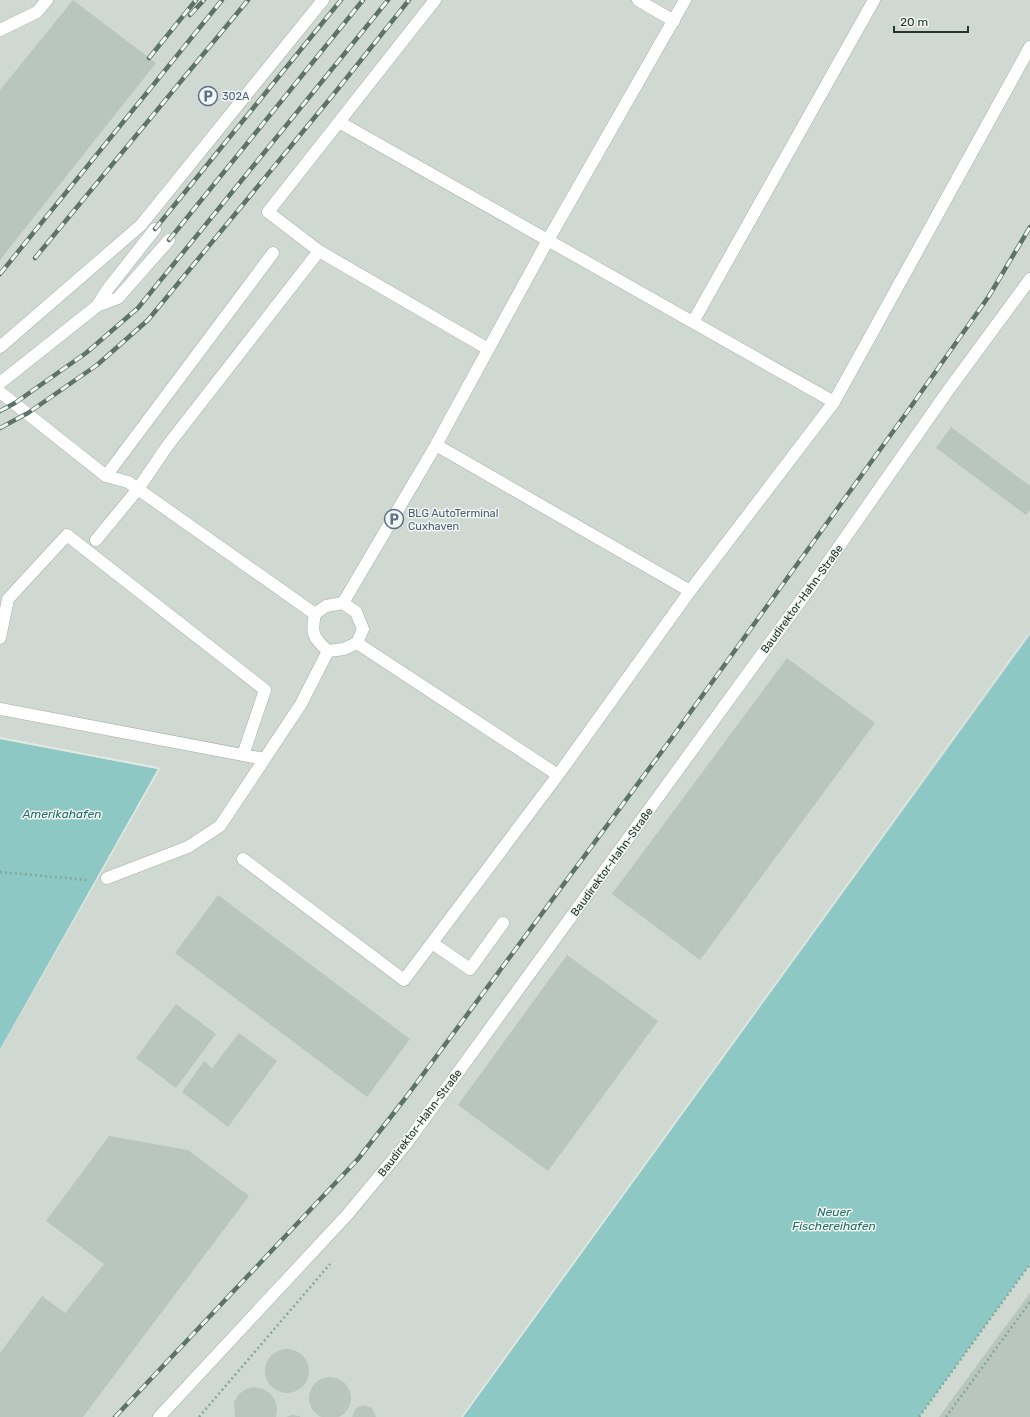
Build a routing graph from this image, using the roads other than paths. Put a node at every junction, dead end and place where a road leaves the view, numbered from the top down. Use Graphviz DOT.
graph roads {
  1 [pos="47,0"];
  2 [pos="323,0"];
  3 [pos="435,0"];
  4 [pos="638,0"];
  5 [pos="685,0"];
  6 [pos="874,0"];
  7 [pos="674,21"];
  8 [pos="0,30"];
  9 [pos="1030,47"];
  10 [pos="339,122"];
  11 [pos="155,229"];
  12 [pos="169,240"];
  13 [pos="548,240"];
  14 [pos="319,251"];
  15 [pos="273,253"];
  16 [pos="1030,279"];
  17 [pos="97,306"];
  18 [pos="693,322"];
  19 [pos="0,347"];
  20 [pos="488,349"];
  21 [pos="0,383"];
  22 [pos="0,392"];
  23 [pos="834,402"];
  24 [pos="436,445"];
  25 [pos="106,476"];
  26 [pos="138,489"];
  27 [pos="96,540"];
  28 [pos="690,591"];
  29 [pos="344,603"];
  30 [pos="315,614"];
  31 [pos="0,638"];
  32 [pos="357,643"];
  33 [pos="328,651"];
  34 [pos="0,709"];
  35 [pos="243,755"];
  36 [pos="264,759"];
  37 [pos="558,775"];
  38 [pos="243,859"];
  39 [pos="107,878"];
  40 [pos="503,923"];
  41 [pos="432,943"];
  42 [pos="159,1417"];
  1 -- 8 [label="street"];
  2 -- 19 [label="street"];
  3 -- 10 [label="street"];
  4 -- 7 [label="street"];
  5 -- 7 [label="street"];
  6 -- 18 [label="street"];
  7 -- 13 [label="street"];
  9 -- 23 [label="street"];
  10 -- 13 [label="street"];
  10 -- 14 [label="street"];
  11 -- 17 [label="street"];
  12 -- 17 [label="street"];
  13 -- 18 [label="street"];
  13 -- 20 [label="street"];
  14 -- 20 [label="street"];
  14 -- 26 [label="street"];
  15 -- 25 [label="street"];
  16 -- 42 [label="street, Baudirektor-Hahn-Straße"];
  17 -- 21 [label="street"];
  18 -- 23 [label="street"];
  20 -- 24 [label="street"];
  22 -- 25 [label="street"];
  23 -- 28 [label="street"];
  24 -- 28 [label="street"];
  24 -- 29 [label="street"];
  25 -- 26 [label="street"];
  26 -- 27 [label="street"];
  26 -- 30 [label="street"];
  28 -- 37 [label="street"];
  29 -- 30 [label="street"];
  29 -- 32 [label="street"];
  30 -- 33 [label="street"];
  31 -- 35 [label="street"];
  32 -- 33 [label="street"];
  32 -- 37 [label="street"];
  33 -- 36 [label="street"];
  34 -- 35 [label="street"];
  35 -- 36 [label="street"];
  36 -- 39 [label="street"];
  37 -- 41 [label="street"];
  38 -- 41 [label="street"];
  40 -- 41 [label="street"];
}
